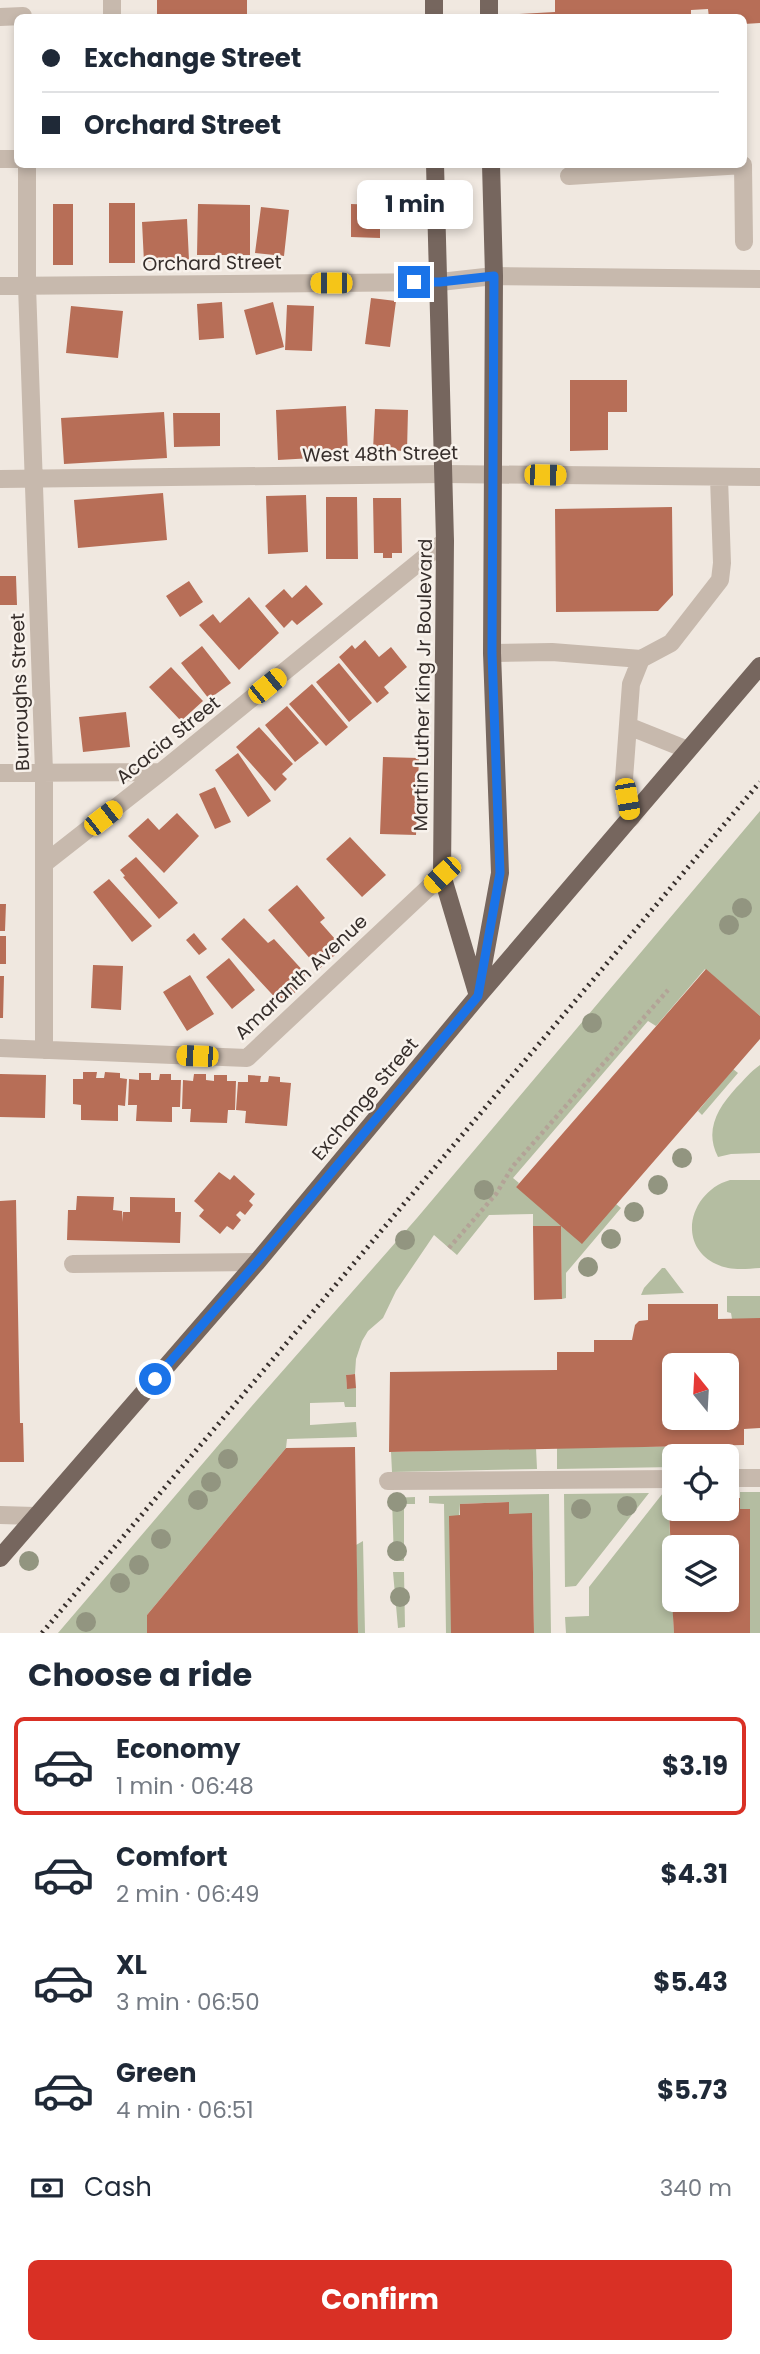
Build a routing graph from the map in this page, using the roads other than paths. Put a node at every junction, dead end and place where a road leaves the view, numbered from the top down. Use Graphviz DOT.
graph roads {
  1 [pos="23,11"];
  2 [pos="0,17"];
  3 [pos="27,168"];
  4 [pos="435,168"];
  5 [pos="491,168"];
  6 [pos="673,168"];
  7 [pos="743,168"];
  8 [pos="569,176"];
  9 [pos="744,242"];
  10 [pos="494,276"];
  11 [pos="760,279"];
  12 [pos="440,282"];
  13 [pos="0,286"];
  14 [pos="27,286"];
  15 [pos="444,474"];
  16 [pos="493,474"];
  17 [pos="760,477"];
  18 [pos="719,478"];
  19 [pos="0,479"];
  20 [pos="34,479"];
  21 [pos="445,541"];
  22 [pos="492,653"];
  23 [pos="641,659"];
  24 [pos="760,666"];
  25 [pos="628,726"];
  26 [pos="688,750"];
  27 [pos="44,772"];
  28 [pos="161,772"];
  29 [pos="0,773"];
  30 [pos="631,818"];
  31 [pos="45,863"];
  32 [pos="442,875"];
  33 [pos="478,996"];
  34 [pos="0,1048"];
  35 [pos="44,1050"];
  36 [pos="257,1262"];
  37 [pos="73,1265"];
  38 [pos="739,1478"];
  39 [pos="760,1478"];
  40 [pos="662,1479"];
  41 [pos="388,1481"];
  42 [pos="0,1515"];
  43 [pos="35,1516"];
  44 [pos="0,1558"];
  1 -- 2 [label="street"];
  3 -- 14 [label="street, Burroughs Street"];
  4 -- 12 [label="main road, Martin Luther King Jr Boulevard"];
  5 -- 10 [label="main road"];
  6 -- 8 [label="street"];
  7 -- 9 [label="street"];
  10 -- 11 [label="street, Orchard Street"];
  10 -- 12 [label="street, Orchard Street"];
  10 -- 16 [label="main road"];
  12 -- 14 [label="street, Orchard Street"];
  12 -- 15 [label="main road, Martin Luther King Jr Boulevard"];
  13 -- 14 [label="street, Orchard Street"];
  14 -- 20 [label="street, Burroughs Street"];
  15 -- 16 [label="street, West 48th Street"];
  15 -- 20 [label="street, West 48th Street"];
  15 -- 21 [label="main road, Martin Luther King Jr Boulevard"];
  16 -- 18 [label="street, West 48th Street"];
  16 -- 22 [label="main road"];
  17 -- 18 [label="street, West 48th Street"];
  18 -- 23 [label="street"];
  19 -- 20 [label="street, West 48th Street"];
  20 -- 27 [label="street, Burroughs Street"];
  21 -- 28 [label="street, Acacia Street"];
  21 -- 32 [label="main road, Martin Luther King Jr Boulevard"];
  22 -- 23 [label="street"];
  22 -- 33 [label="main road"];
  23 -- 25 [label="street"];
  24 -- 26 [label="main road, Exchange Street"];
  25 -- 26 [label="street"];
  25 -- 30 [label="street"];
  26 -- 30 [label="main road, Exchange Street"];
  27 -- 28 [label="street"];
  27 -- 29 [label="street"];
  27 -- 31 [label="street, Burroughs Street"];
  28 -- 31 [label="street, Acacia Street"];
  30 -- 33 [label="main road, Exchange Street"];
  31 -- 35 [label="street, Burroughs Street"];
  32 -- 33 [label="main road, Martin Luther King Jr Boulevard"];
  32 -- 35 [label="street, Amaranth Avenue"];
  33 -- 36 [label="main road, Exchange Street"];
  34 -- 35 [label="street, Amaranth Avenue"];
  36 -- 37 [label="street"];
  36 -- 43 [label="main road, Exchange Street"];
  38 -- 39 [label="street"];
  40 -- 41 [label="street"];
  42 -- 43 [label="street"];
  43 -- 44 [label="main road, Exchange Street"];
}
